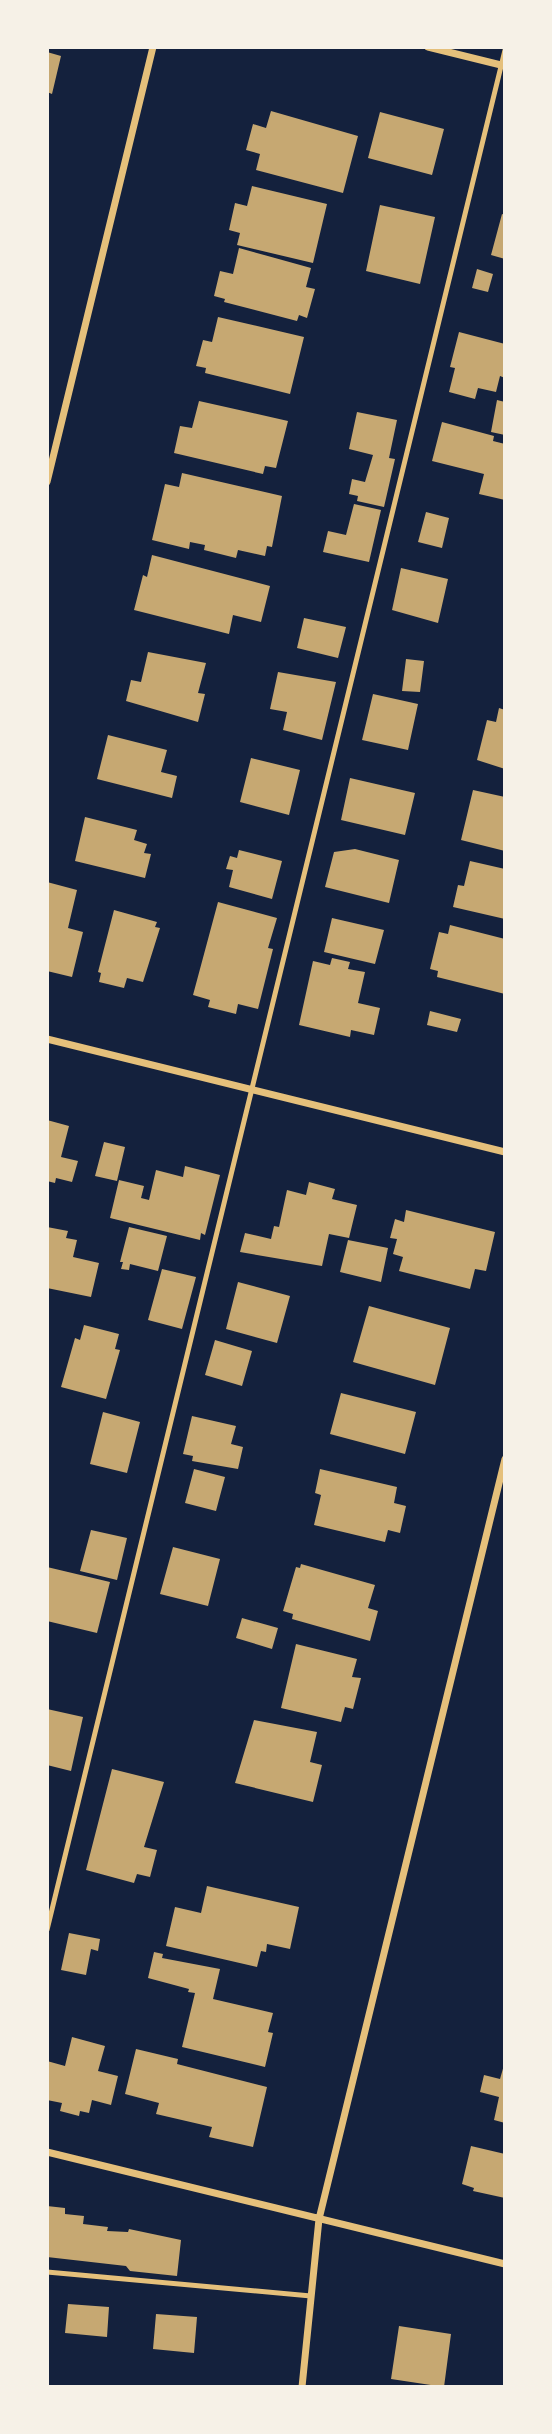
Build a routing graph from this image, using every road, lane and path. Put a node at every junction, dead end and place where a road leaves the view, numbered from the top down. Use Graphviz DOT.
graph roads {
  1 [pos="153,47"];
  2 [pos="428,47"];
  3 [pos="505,50"];
  4 [pos="503,66"];
  5 [pos="47,482"];
  6 [pos="47,1039"];
  7 [pos="252,1089"];
  8 [pos="505,1152"];
  9 [pos="505,1459"];
  10 [pos="47,1930"];
  11 [pos="47,2152"];
  12 [pos="319,2219"];
  13 [pos="505,2264"];
  14 [pos="47,2272"];
  15 [pos="311,2296"];
  16 [pos="302,2387"];
  1 -- 5 [label="street"];
  2 -- 4 [label="street"];
  3 -- 4 [label="lane"];
  4 -- 7 [label="lane"];
  6 -- 7 [label="street"];
  7 -- 8 [label="street"];
  7 -- 10 [label="lane"];
  9 -- 12 [label="street"];
  11 -- 12 [label="street"];
  12 -- 13 [label="street"];
  12 -- 15 [label="street"];
  14 -- 15 [label="lane"];
  15 -- 16 [label="street"];
}
